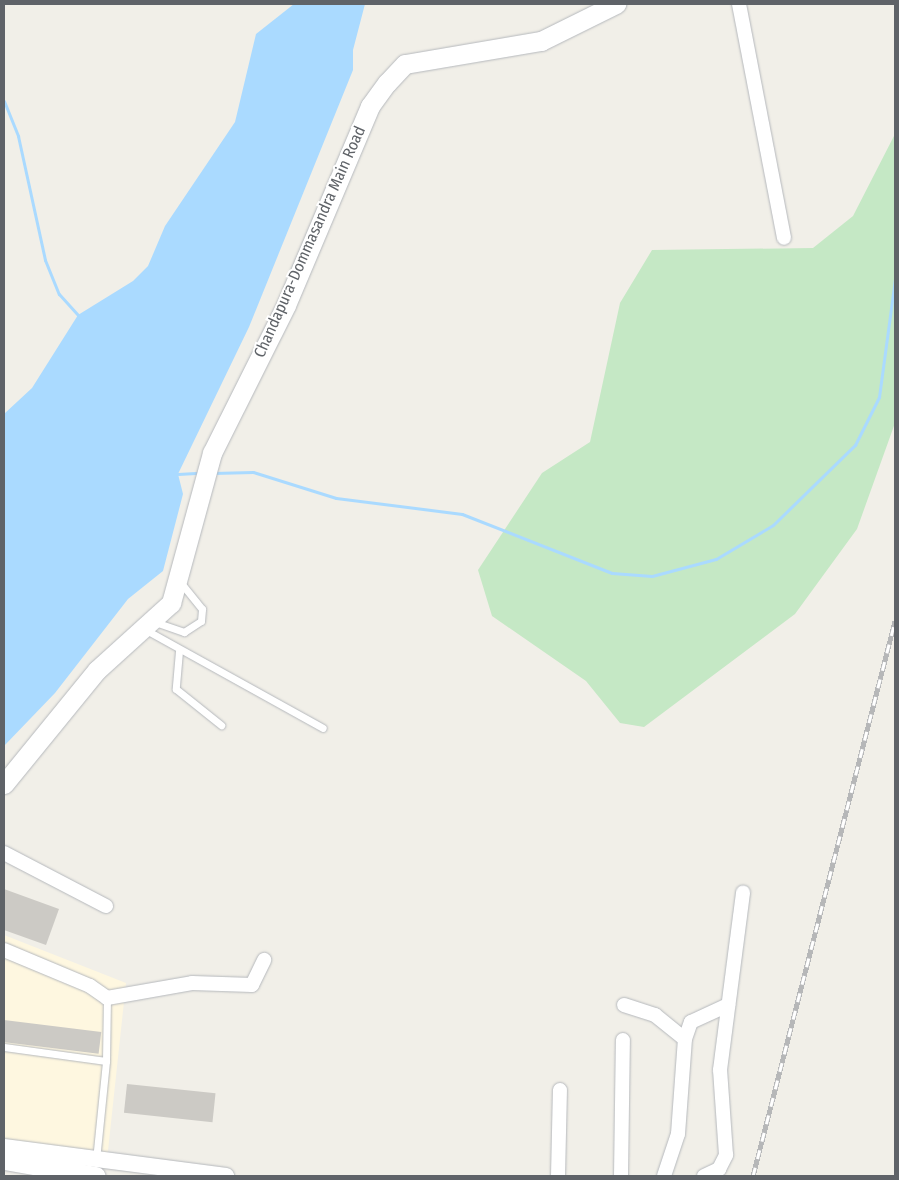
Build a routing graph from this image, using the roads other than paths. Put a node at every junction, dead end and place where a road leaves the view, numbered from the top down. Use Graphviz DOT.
graph roads {
  1 [pos="616,4"];
  2 [pos="739,4"];
  3 [pos="784,238"];
  4 [pos="180,582"];
  5 [pos="150,626"];
  6 [pos="179,651"];
  7 [pos="221,725"];
  8 [pos="323,728"];
  9 [pos="4,784"];
  10 [pos="4,853"];
  11 [pos="743,892"];
  12 [pos="106,906"];
  13 [pos="4,950"];
  14 [pos="264,960"];
  15 [pos="107,998"];
  16 [pos="728,1005"];
  17 [pos="624,1006"];
  18 [pos="685,1039"];
  19 [pos="623,1040"];
  20 [pos="4,1047"];
  21 [pos="106,1061"];
  22 [pos="560,1090"];
  23 [pos="4,1147"];
  24 [pos="4,1160"];
  25 [pos="96,1168"];
  26 [pos="74,1175"];
  27 [pos="226,1176"];
  28 [pos="558,1176"];
  29 [pos="621,1176"];
  30 [pos="664,1176"];
  31 [pos="704,1176"];
  1 -- 4 [label="main road, Chandapura-Dommasandra Main Road"];
  2 -- 3 [label="street"];
  4 -- 5 [label="main road, Chandapura-Dommasandra Main Road"];
  4 -- 5 [label="lane"];
  5 -- 6 [label="lane"];
  5 -- 9 [label="main road, Chandapura-Dommasandra Main Road"];
  6 -- 7 [label="lane"];
  6 -- 8 [label="lane"];
  10 -- 12 [label="street"];
  11 -- 16 [label="street"];
  13 -- 15 [label="street"];
  14 -- 15 [label="street"];
  15 -- 21 [label="lane"];
  16 -- 18 [label="street"];
  16 -- 31 [label="street"];
  17 -- 18 [label="street"];
  18 -- 30 [label="street"];
  19 -- 29 [label="street"];
  20 -- 21 [label="lane"];
  21 -- 25 [label="lane"];
  22 -- 28 [label="street"];
  23 -- 25 [label="street"];
  24 -- 26 [label="main road"];
  25 -- 26 [label="main road"];
  25 -- 27 [label="street"];
}
